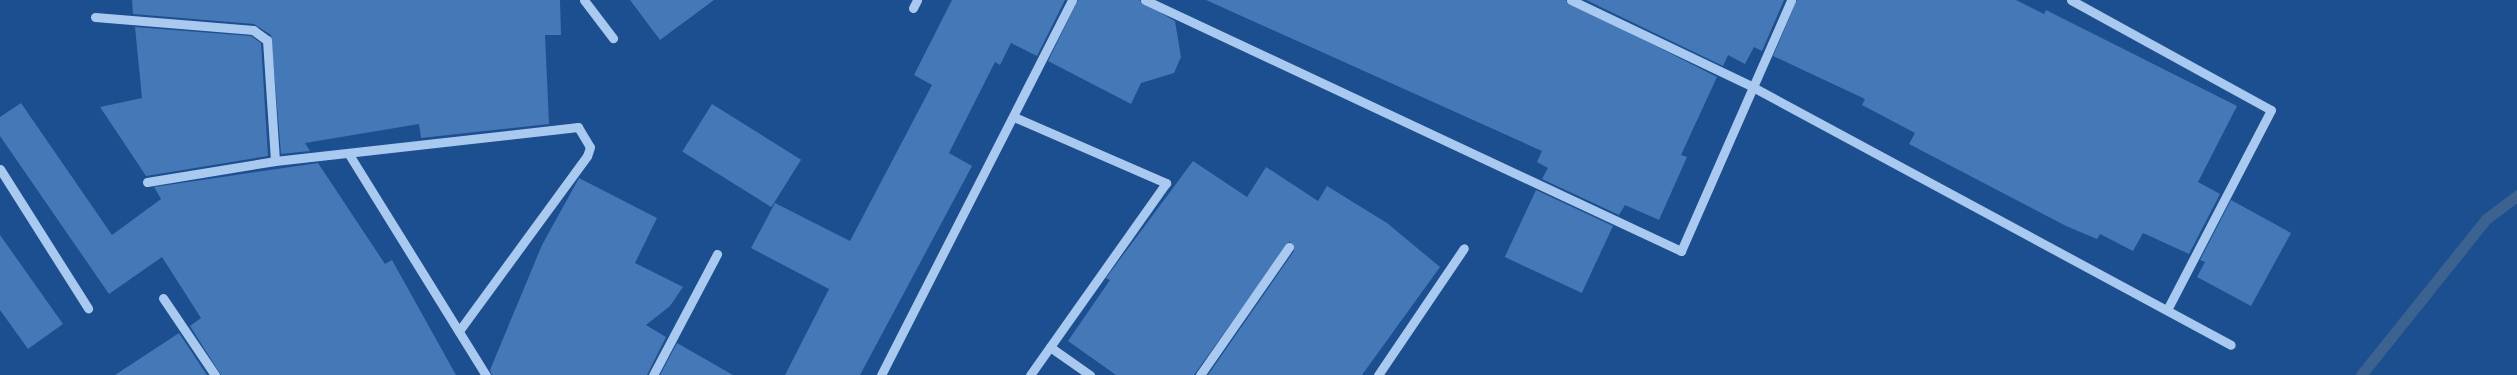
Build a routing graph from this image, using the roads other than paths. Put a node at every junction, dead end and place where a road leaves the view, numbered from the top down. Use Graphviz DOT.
graph roads {
  1 [pos="584,0"];
  2 [pos="1072,0"];
  3 [pos="1145,0"];
  4 [pos="1571,0"];
  5 [pos="1791,0"];
  6 [pos="2071,0"];
  7 [pos="2090,4"];
  8 [pos="95,17"];
  9 [pos="613,38"];
  10 [pos="1750,86"];
  11 [pos="1014,117"];
  12 [pos="350,156"];
  13 [pos="275,161"];
  14 [pos="0,169"];
  15 [pos="147,182"];
  16 [pos="1289,247"];
  17 [pos="1464,248"];
  18 [pos="717,254"];
  19 [pos="163,298"];
  20 [pos="88,308"];
  21 [pos="2167,310"];
  22 [pos="459,331"];
  23 [pos="2231,345"];
  24 [pos="1050,347"];
  25 [pos="215,375"];
  26 [pos="486,375"];
  27 [pos="652,375"];
  28 [pos="881,375"];
  29 [pos="1030,375"];
  30 [pos="1090,375"];
  31 [pos="1200,375"];
  32 [pos="1378,375"];
  1 -- 9 [label="street"];
  2 -- 11 [label="street"];
  3 -- 10 [label="street"];
  4 -- 10 [label="street"];
  5 -- 10 [label="street"];
  6 -- 7 [label="street"];
  7 -- 21 [label="street"];
  8 -- 13 [label="street"];
  10 -- 21 [label="street"];
  11 -- 24 [label="street"];
  11 -- 28 [label="street"];
  12 -- 13 [label="street"];
  12 -- 22 [label="street"];
  12 -- 22 [label="street"];
  13 -- 15 [label="street"];
  14 -- 20 [label="street"];
  16 -- 31 [label="street"];
  17 -- 32 [label="street"];
  18 -- 27 [label="street"];
  19 -- 25 [label="street"];
  21 -- 23 [label="street"];
  22 -- 26 [label="street"];
  24 -- 29 [label="street"];
  24 -- 30 [label="street"];
}
